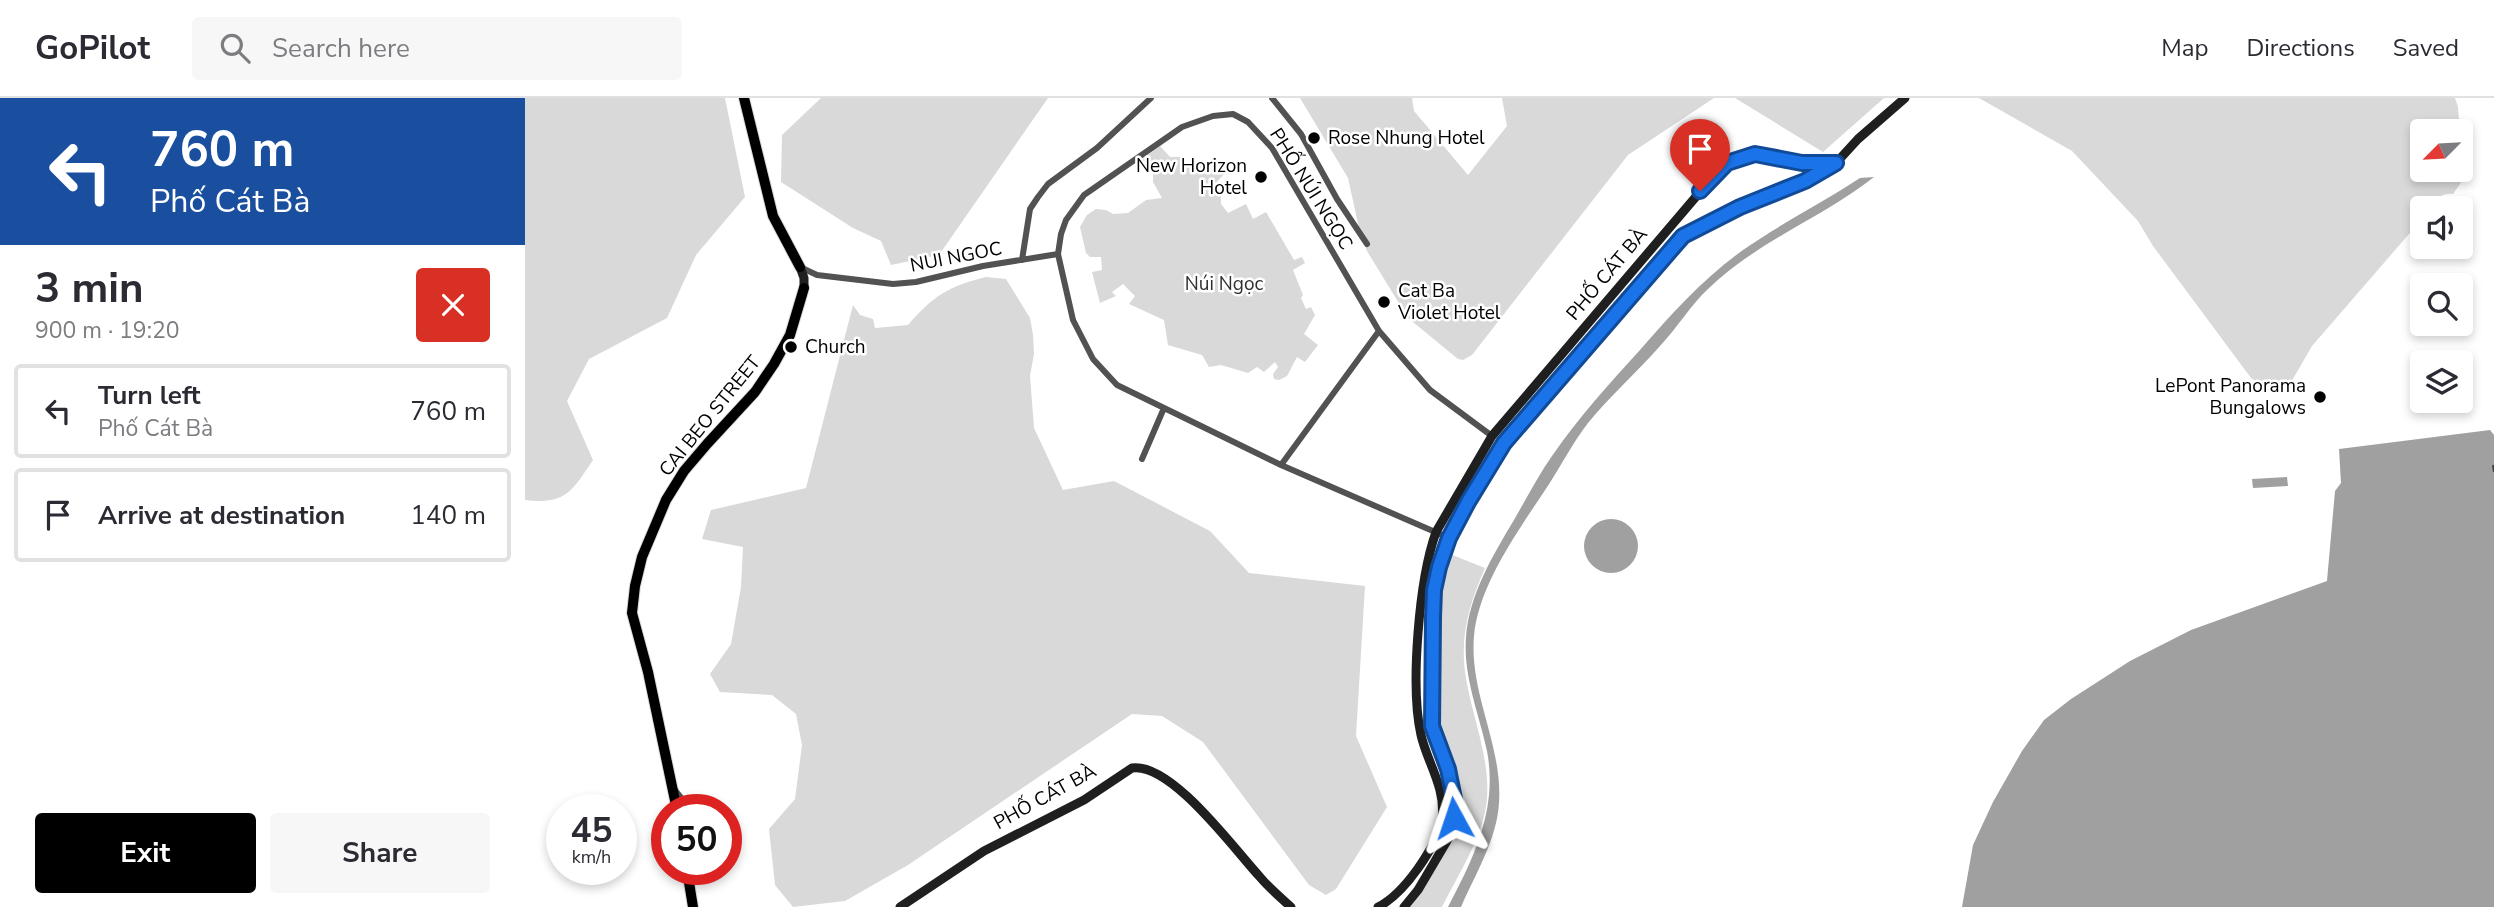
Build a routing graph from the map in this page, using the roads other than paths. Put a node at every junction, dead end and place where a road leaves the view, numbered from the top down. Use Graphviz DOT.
graph roads {
  1 [pos="744,98"];
  2 [pos="1151,98"];
  3 [pos="1272,98"];
  4 [pos="1905,98"];
  5 [pos="1836,163"];
  6 [pos="1367,244"];
  7 [pos="1058,254"];
  8 [pos="1022,260"];
  9 [pos="800,267"];
  10 [pos="817,275"];
  11 [pos="804,288"];
  12 [pos="1593,318"];
  13 [pos="1603,327"];
  14 [pos="1379,331"];
  15 [pos="1164,408"];
  16 [pos="1492,436"];
  17 [pos="1504,443"];
  18 [pos="1142,459"];
  19 [pos="1281,466"];
  20 [pos="1436,532"];
  21 [pos="1449,538"];
  22 [pos="1418,683"];
  23 [pos="1431,683"];
  24 [pos="673,788"];
  25 [pos="674,794"];
  26 [pos="678,794"];
  27 [pos="1442,816"];
  28 [pos="1454,818"];
  29 [pos="689,885"];
  30 [pos="1395,904"];
  31 [pos="693,907"];
  32 [pos="900,907"];
  33 [pos="1291,907"];
  34 [pos="1378,907"];
  35 [pos="1404,907"];
  1 -- 9 [label="main road, CAI BEO STREET"];
  2 -- 8 [label="street"];
  3 -- 6 [label="street"];
  4 -- 5 [label="main road"];
  5 -- 12 [label="main road, PHỐ CÁT BÀ"];
  5 -- 13 [label="main road, PHỐ CÁT BÀ"];
  7 -- 8 [label="street, NUI NGOC"];
  7 -- 14 [label="street, PHỐ NÚI NGỌC"];
  7 -- 15 [label="street, PHỐ NÚI NGỌC"];
  8 -- 10 [label="street, NUI NGOC"];
  9 -- 10 [label="street"];
  9 -- 11 [label="main road, CAI BEO STREET"];
  10 -- 11 [label="street, CAI BEO STREET"];
  11 -- 24 [label="main road, CAI BEO STREET"];
  12 -- 13 [label="main road"];
  12 -- 16 [label="main road, PHỐ CÁT BÀ"];
  13 -- 17 [label="main road, PHỐ CÁT BÀ"];
  14 -- 16 [label="street, PHỐ NÚI NGỌC"];
  14 -- 19 [label="street"];
  15 -- 18 [label="street"];
  15 -- 19 [label="street, PHỐ NÚI NGỌC"];
  16 -- 17 [label="main road"];
  16 -- 20 [label="main road, PHỐ CÁT BÀ"];
  17 -- 21 [label="main road, PHỐ CÁT BÀ"];
  19 -- 20 [label="street, PHỐ NÚI NGỌC"];
  20 -- 21 [label="street, PHỐ NÚI NGỌC"];
  20 -- 22 [label="main road, PHỐ CÁT BÀ"];
  21 -- 23 [label="main road, PHỐ CÁT BÀ"];
  22 -- 23 [label="main road"];
  22 -- 27 [label="main road, PHỐ CÁT BÀ"];
  23 -- 28 [label="main road, PHỐ CÁT BÀ"];
  24 -- 25 [label="main road, CAI BEO STREET"];
  24 -- 26 [label="street"];
  27 -- 28 [label="main road"];
  27 -- 30 [label="main road, PHỐ CÁT BÀ"];
  28 -- 35 [label="main road, PHỐ CÁT BÀ"];
  29 -- 31 [label="main road"];
  30 -- 34 [label="main road, PHỐ CÁT BÀ"];
  32 -- 33 [label="main road, PHỐ CÁT BÀ"];
}
